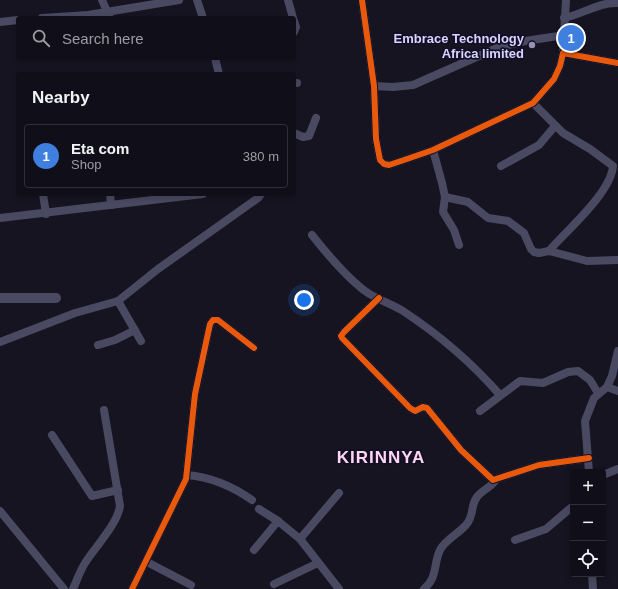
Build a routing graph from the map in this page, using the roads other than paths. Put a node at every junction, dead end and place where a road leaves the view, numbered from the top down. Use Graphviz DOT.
graph roads {
  1 [pos="102,0"];
  2 [pos="179,0"];
  3 [pos="197,0"];
  4 [pos="288,0"];
  5 [pos="362,0"];
  6 [pos="566,0"];
  7 [pos="618,2"];
  8 [pos="109,15"];
  9 [pos="87,16"];
  10 [pos="202,16"];
  11 [pos="292,16"];
  12 [pos="564,18"];
  13 [pos="16,20"];
  14 [pos="0,22"];
  15 [pos="564,35"];
  16 [pos="563,52"];
  17 [pos="216,60"];
  18 [pos="618,63"];
  19 [pos="218,72"];
  20 [pos="374,86"];
  21 [pos="533,104"];
  22 [pos="316,118"];
  23 [pos="555,126"];
  24 [pos="296,134"];
  25 [pos="433,150"];
  26 [pos="501,166"];
  27 [pos="43,196"];
  28 [pos="110,196"];
  29 [pos="186,196"];
  30 [pos="259,196"];
  31 [pos="445,198"];
  32 [pos="111,205"];
  33 [pos="134,207"];
  34 [pos="46,214"];
  35 [pos="0,218"];
  36 [pos="0,222"];
  37 [pos="312,235"];
  38 [pos="459,244"];
  39 [pos="549,251"];
  40 [pos="618,260"];
  41 [pos="0,298"];
  42 [pos="56,298"];
  43 [pos="379,298"];
  44 [pos="116,304"];
  45 [pos="135,330"];
  46 [pos="141,341"];
  47 [pos="0,344"];
  48 [pos="98,346"];
  49 [pos="254,348"];
  50 [pos="618,351"];
  51 [pos="607,387"];
  52 [pos="618,391"];
  53 [pos="598,393"];
  54 [pos="500,395"];
  55 [pos="104,410"];
  56 [pos="480,411"];
  57 [pos="52,435"];
  58 [pos="589,458"];
  59 [pos="589,469"];
  60 [pos="618,469"];
  61 [pos="187,474"];
  62 [pos="606,474"];
  63 [pos="495,481"];
  64 [pos="118,490"];
  65 [pos="339,493"];
  66 [pos="252,500"];
  67 [pos="259,509"];
  68 [pos="570,509"];
  69 [pos="0,511"];
  70 [pos="278,521"];
  71 [pos="300,539"];
  72 [pos="515,540"];
  73 [pos="254,550"];
  74 [pos="147,562"];
  75 [pos="318,563"];
  76 [pos="592,577"];
  77 [pos="274,584"];
  78 [pos="191,585"];
  79 [pos="64,589"];
  80 [pos="73,589"];
  81 [pos="132,589"];
  82 [pos="339,589"];
  83 [pos="424,589"];
  84 [pos="593,589"];
  1 -- 8 [label="street"];
  2 -- 8 [label="street"];
  3 -- 10 [label="street"];
  4 -- 11 [label="street"];
  5 -- 20 [label="street"];
  6 -- 12 [label="street"];
  7 -- 12 [label="street"];
  8 -- 9 [label="street"];
  12 -- 15 [label="street"];
  13 -- 14 [label="street"];
  15 -- 16 [label="street"];
  15 -- 20 [label="street"];
  16 -- 18 [label="street"];
  16 -- 21 [label="street"];
  17 -- 19 [label="street"];
  20 -- 25 [label="street"];
  21 -- 23 [label="street"];
  21 -- 25 [label="street"];
  22 -- 24 [label="street"];
  23 -- 26 [label="street"];
  23 -- 39 [label="street"];
  25 -- 31 [label="street"];
  27 -- 34 [label="street"];
  28 -- 32 [label="street"];
  29 -- 32 [label="street"];
  30 -- 44 [label="street"];
  31 -- 38 [label="street"];
  31 -- 39 [label="street"];
  32 -- 34 [label="street"];
  33 -- 36 [label="street"];
  34 -- 35 [label="street"];
  37 -- 43 [label="street"];
  39 -- 40 [label="street"];
  41 -- 42 [label="street"];
  43 -- 54 [label="street"];
  43 -- 63 [label="street"];
  44 -- 45 [label="street"];
  44 -- 47 [label="street"];
  45 -- 46 [label="street"];
  45 -- 48 [label="street"];
  49 -- 61 [label="street"];
  50 -- 51 [label="street"];
  51 -- 52 [label="street"];
  51 -- 53 [label="street"];
  53 -- 54 [label="street"];
  53 -- 58 [label="street"];
  54 -- 56 [label="street"];
  55 -- 64 [label="street"];
  57 -- 64 [label="street"];
  58 -- 59 [label="street"];
  58 -- 63 [label="street"];
  60 -- 62 [label="street"];
  61 -- 66 [label="street"];
  61 -- 74 [label="street"];
  63 -- 83 [label="street"];
  64 -- 80 [label="street"];
  65 -- 71 [label="street"];
  67 -- 70 [label="street"];
  68 -- 72 [label="street"];
  69 -- 79 [label="street"];
  70 -- 71 [label="street"];
  70 -- 73 [label="street"];
  71 -- 75 [label="street"];
  74 -- 78 [label="street"];
  74 -- 81 [label="street"];
  75 -- 77 [label="street"];
  75 -- 82 [label="street"];
  76 -- 84 [label="street"];
}
